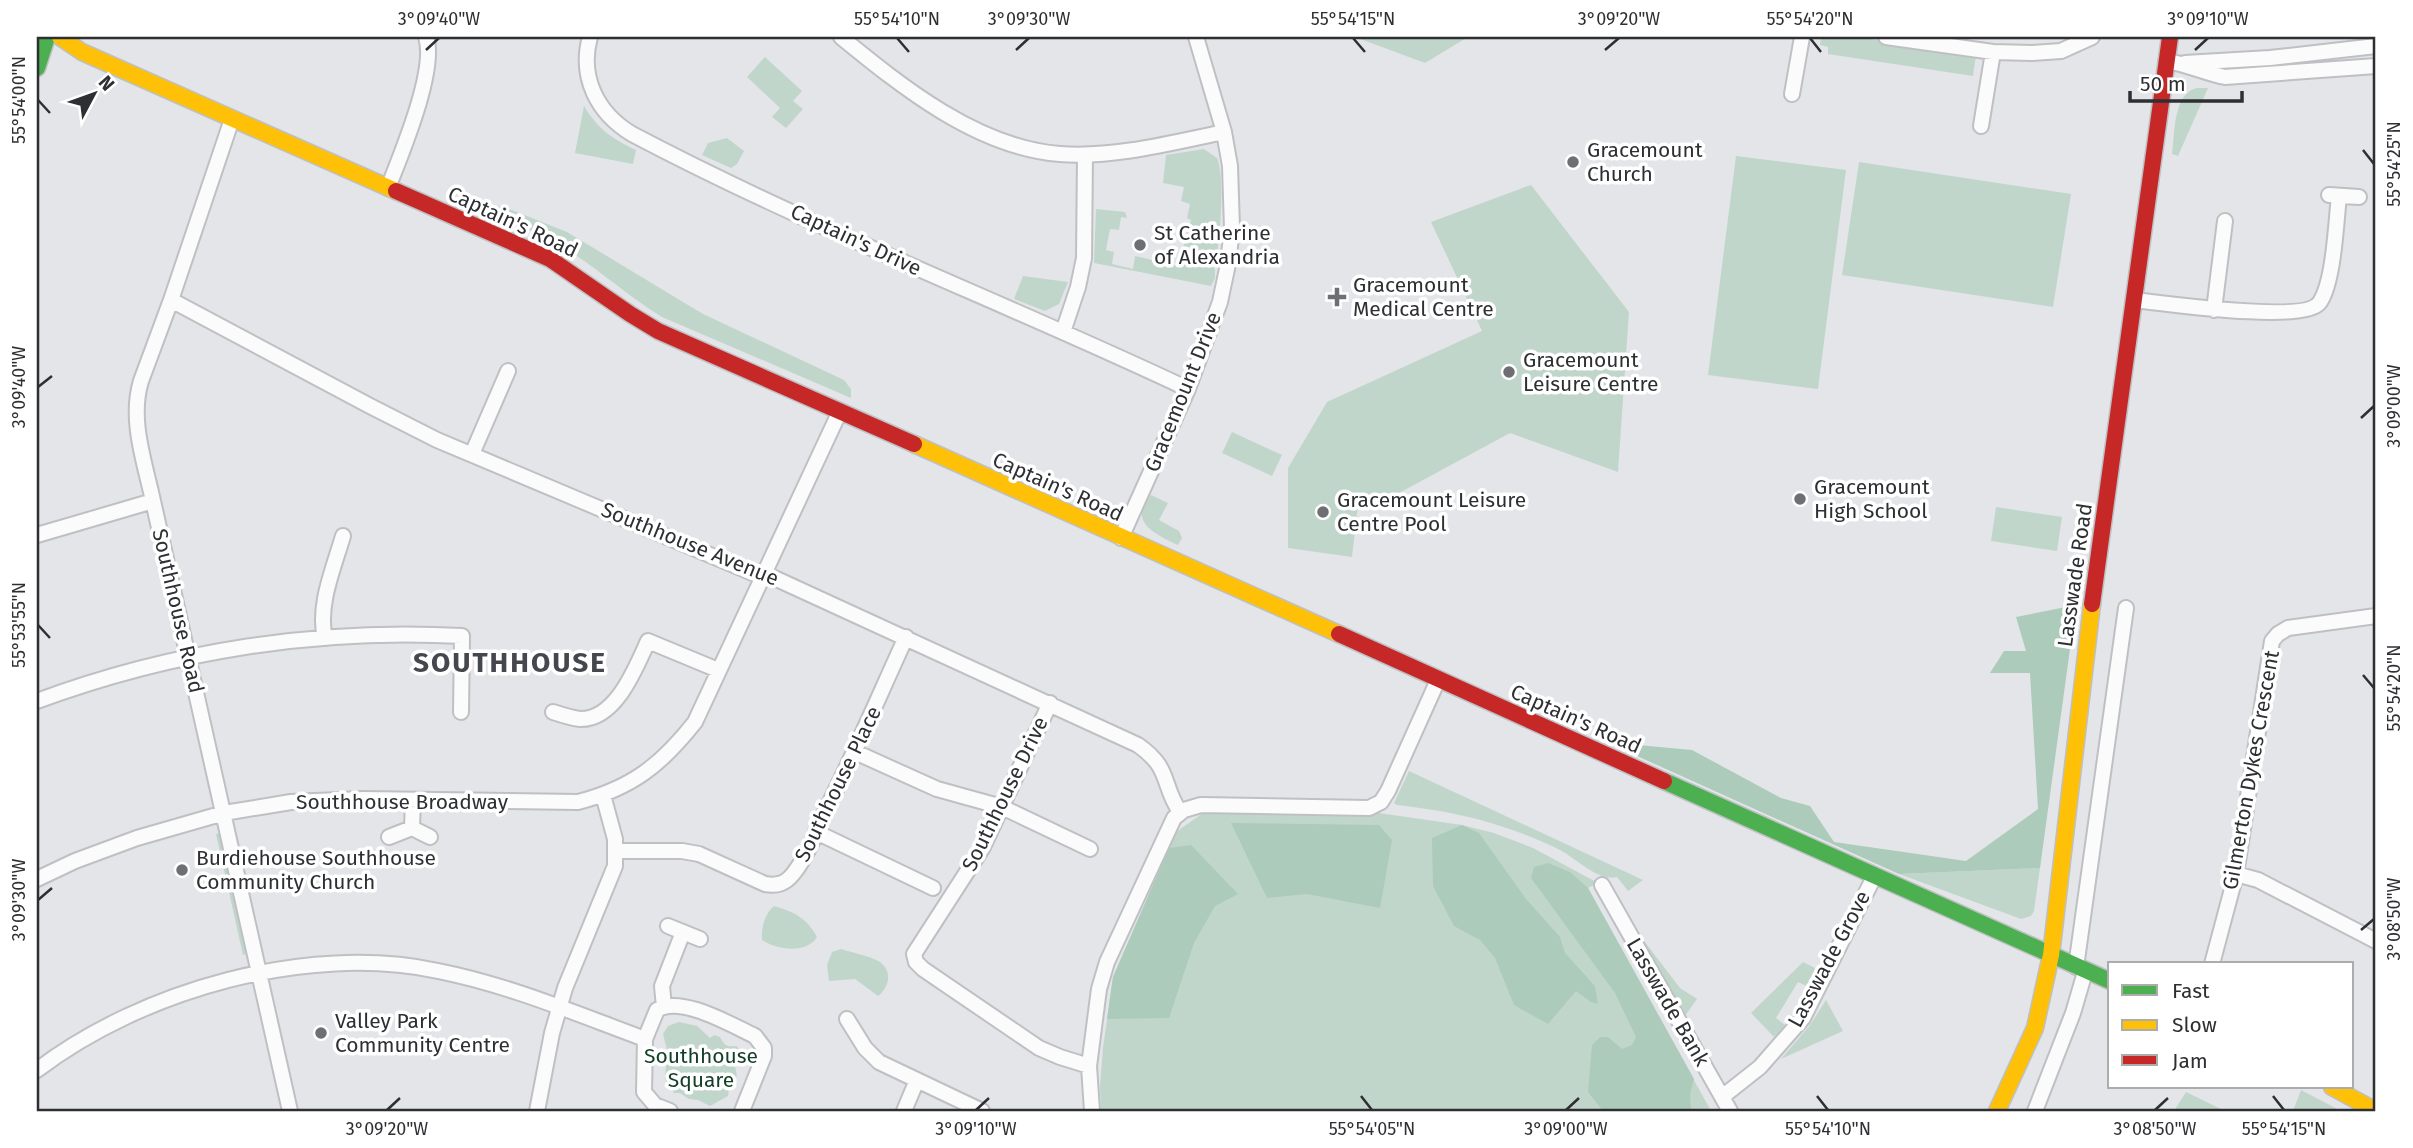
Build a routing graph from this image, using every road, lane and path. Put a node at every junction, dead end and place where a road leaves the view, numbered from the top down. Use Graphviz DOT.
graph roads {
  1 [pos="47,37"];
  2 [pos="60,37"];
  3 [pos="426,37"];
  4 [pos="590,37"];
  5 [pos="841,37"];
  6 [pos="1196,37"];
  7 [pos="1802,37"];
  8 [pos="1885,37"];
  9 [pos="2092,37"];
  10 [pos="2170,37"];
  11 [pos="2376,46"];
  12 [pos="1993,52"];
  13 [pos="2166,61"];
  14 [pos="2183,64"];
  15 [pos="2376,66"];
  16 [pos="37,68"];
  17 [pos="1792,94"];
  18 [pos="232,120"];
  19 [pos="1981,126"];
  20 [pos="1224,132"];
  21 [pos="1085,155"];
  22 [pos="388,188"];
  23 [pos="2359,197"];
  24 [pos="2225,221"];
  25 [pos="171,300"];
  26 [pos="2134,300"];
  27 [pos="2214,310"];
  28 [pos="1063,332"];
  29 [pos="508,371"];
  30 [pos="1188,389"];
  31 [pos="840,411"];
  32 [pos="472,454"];
  33 [pos="153,501"];
  34 [pos="37,535"];
  35 [pos="343,536"];
  36 [pos="1121,538"];
  37 [pos="763,575"];
  38 [pos="2126,608"];
  39 [pos="2376,615"];
  40 [pos="906,637"];
  41 [pos="325,638"];
  42 [pos="187,655"];
  43 [pos="718,670"];
  44 [pos="1438,680"];
  45 [pos="37,701"];
  46 [pos="1050,703"];
  47 [pos="461,712"];
  48 [pos="553,712"];
  49 [pos="855,752"];
  50 [pos="603,795"];
  51 [pos="412,800"];
  52 [pos="1002,807"];
  53 [pos="1180,812"];
  54 [pos="225,813"];
  55 [pos="412,828"];
  56 [pos="816,832"];
  57 [pos="389,837"];
  58 [pos="430,837"];
  59 [pos="1090,849"];
  60 [pos="616,851"];
  61 [pos="2236,874"];
  62 [pos="1874,877"];
  63 [pos="37,879"];
  64 [pos="933,888"];
  65 [pos="1608,888"];
  66 [pos="668,926"];
  67 [pos="683,932"];
  68 [pos="700,939"];
  69 [pos="2376,941"];
  70 [pos="2051,955"];
  71 [pos="2213,962"];
  72 [pos="2081,969"];
  73 [pos="260,972"];
  74 [pos="2108,980"];
  75 [pos="559,1007"];
  76 [pos="664,1007"];
  77 [pos="847,1019"];
  78 [pos="645,1040"];
  79 [pos="1089,1066"];
  80 [pos="37,1070"];
  81 [pos="917,1080"];
  82 [pos="2334,1088"];
  83 [pos="1722,1097"];
  84 [pos="290,1111"];
  85 [pos="537,1111"];
  86 [pos="670,1111"];
  87 [pos="742,1111"];
  88 [pos="904,1111"];
  89 [pos="982,1111"];
  90 [pos="1092,1111"];
  91 [pos="1730,1111"];
  92 [pos="1997,1111"];
  93 [pos="2035,1111"];
  94 [pos="2376,1111"];
  1 -- 16 [label="main road"];
  2 -- 18 [label="main road, Captain's Road"];
  3 -- 22 [label="street"];
  4 -- 28 [label="street, Captain's Drive"];
  5 -- 21 [label="street"];
  6 -- 20 [label="street, Gracemount Drive"];
  7 -- 17 [label="street"];
  8 -- 12 [label="street"];
  9 -- 12 [label="street"];
  10 -- 13 [label="main road, Lasswade Road"];
  11 -- 14 [label="street"];
  12 -- 19 [label="street"];
  13 -- 14 [label="street"];
  13 -- 26 [label="main road, Lasswade Road"];
  14 -- 15 [label="street"];
  18 -- 22 [label="main road, Captain's Road"];
  18 -- 25 [label="street, Southhouse Road"];
  20 -- 21 [label="street"];
  20 -- 30 [label="street, Gracemount Drive"];
  21 -- 28 [label="street"];
  22 -- 31 [label="main road, Captain's Road"];
  23 -- 27 [label="street"];
  24 -- 27 [label="street"];
  25 -- 32 [label="street, Southhouse Avenue"];
  25 -- 33 [label="street, Southhouse Road"];
  26 -- 27 [label="street"];
  26 -- 70 [label="main road, Lasswade Road"];
  28 -- 30 [label="street, Captain's Drive"];
  29 -- 32 [label="street"];
  30 -- 36 [label="street, Gracemount Drive"];
  31 -- 36 [label="main road, Captain's Road"];
  31 -- 37 [label="street, Southhouse Broadway"];
  32 -- 37 [label="street, Southhouse Avenue"];
  33 -- 34 [label="street"];
  33 -- 42 [label="street, Southhouse Road"];
  35 -- 41 [label="street"];
  36 -- 44 [label="main road, Captain's Road"];
  37 -- 40 [label="street, Southhouse Avenue"];
  37 -- 43 [label="street, Southhouse Broadway"];
  38 -- 72 [label="street"];
  39 -- 61 [label="street, Gilmerton Dykes Crescent"];
  40 -- 46 [label="street, Southhouse Avenue"];
  40 -- 49 [label="street, Southhouse Place"];
  41 -- 42 [label="street"];
  41 -- 47 [label="street"];
  42 -- 45 [label="street"];
  42 -- 54 [label="street, Southhouse Road"];
  43 -- 48 [label="street"];
  43 -- 50 [label="street, Southhouse Broadway"];
  44 -- 53 [label="street"];
  44 -- 62 [label="main road, Captain's Road"];
  46 -- 52 [label="street, Southhouse Drive"];
  46 -- 53 [label="street, Southhouse Avenue"];
  49 -- 52 [label="street"];
  49 -- 56 [label="street, Southhouse Place"];
  50 -- 51 [label="street, Southhouse Broadway"];
  50 -- 60 [label="street"];
  51 -- 54 [label="street, Southhouse Broadway"];
  51 -- 55 [label="street"];
  52 -- 59 [label="street"];
  52 -- 79 [label="street, Southhouse Drive"];
  53 -- 79 [label="street"];
  54 -- 63 [label="street, Southhouse Broadway"];
  54 -- 73 [label="street, Southhouse Road"];
  55 -- 57 [label="street"];
  55 -- 58 [label="street"];
  56 -- 60 [label="street, Southhouse Place"];
  56 -- 64 [label="street"];
  60 -- 75 [label="street"];
  61 -- 69 [label="street"];
  61 -- 71 [label="street, Gilmerton Dykes Crescent"];
  62 -- 70 [label="main road, Captain's Road"];
  62 -- 83 [label="street, Lasswade Grove"];
  65 -- 83 [label="street, Lasswade Bank"];
  66 -- 67 [label="street"];
  67 -- 68 [label="street"];
  67 -- 76 [label="street"];
  70 -- 72 [label="main road, Captain's Road"];
  70 -- 92 [label="main road, Lasswade Road"];
  72 -- 74 [label="main road, Captain's Road"];
  72 -- 93 [label="street"];
  73 -- 75 [label="street"];
  73 -- 80 [label="street"];
  73 -- 84 [label="street, Southhouse Road"];
  75 -- 78 [label="street"];
  75 -- 85 [label="street"];
  76 -- 78 [label="street"];
  76 -- 87 [label="street"];
  77 -- 81 [label="street"];
  78 -- 86 [label="street"];
  79 -- 90 [label="street"];
  81 -- 88 [label="street"];
  81 -- 89 [label="street"];
  82 -- 94 [label="main road"];
  83 -- 91 [label="street, Lasswade Bank"];
}
